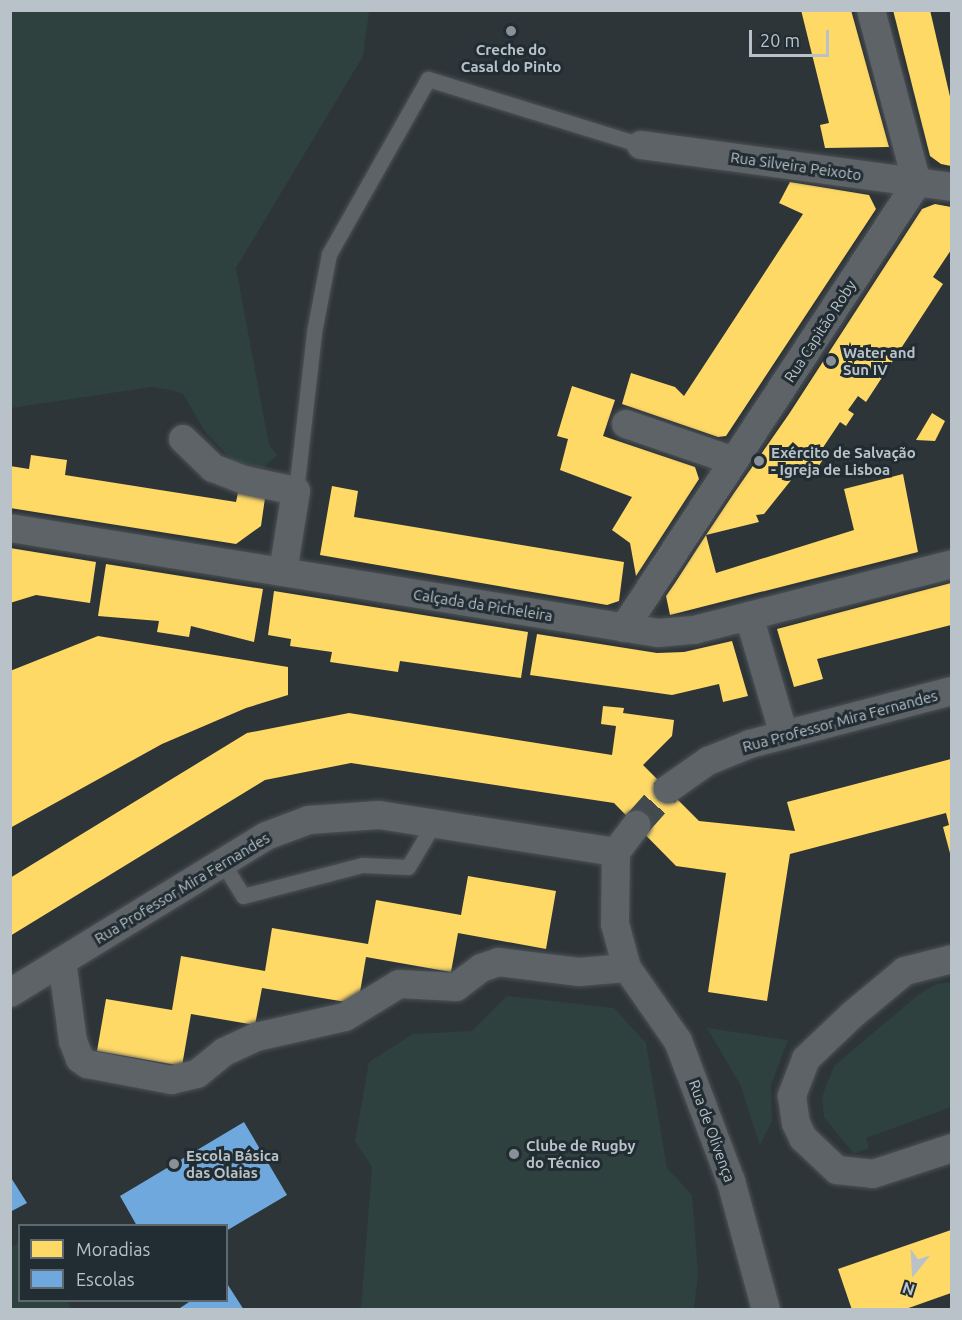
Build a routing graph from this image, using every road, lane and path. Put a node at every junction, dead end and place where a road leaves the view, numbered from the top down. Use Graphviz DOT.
graph roads {
  1 [pos="871,10"];
  2 [pos="641,145"];
  3 [pos="917,183"];
  4 [pos="951,187"];
  5 [pos="627,424"];
  6 [pos="183,439"];
  7 [pos="734,461"];
  8 [pos="296,491"];
  9 [pos="10,528"];
  10 [pos="951,564"];
  11 [pos="283,572"];
  12 [pos="749,616"];
  13 [pos="624,628"];
  14 [pos="951,691"];
  15 [pos="783,735"];
  16 [pos="668,789"];
  17 [pos="434,823"];
  18 [pos="636,825"];
  19 [pos="616,852"];
  20 [pos="222,862"];
  21 [pos="951,959"];
  22 [pos="62,961"];
  23 [pos="627,968"];
  24 [pos="10,993"];
  25 [pos="951,1148"];
  26 [pos="766,1310"];
  1 -- 3 [label="street"];
  2 -- 3 [label="street, Rua Silveira Peixoto"];
  2 -- 8 [label="lane"];
  3 -- 4 [label="street, Rua Silveira Peixoto"];
  3 -- 7 [label="street, Rua Capitão Roby"];
  5 -- 7 [label="street"];
  6 -- 8 [label="street"];
  7 -- 13 [label="street, Rua Capitão Roby"];
  8 -- 11 [label="street"];
  9 -- 11 [label="street, Calçada da Picheleira"];
  10 -- 12 [label="street, Calçada da Picheleira"];
  11 -- 13 [label="street, Calçada da Picheleira"];
  12 -- 13 [label="street, Calçada da Picheleira"];
  12 -- 15 [label="street"];
  14 -- 15 [label="street, Rua Professor Mira Fernandes"];
  15 -- 16 [label="street, Rua Professor Mira Fernandes"];
  17 -- 19 [label="street, Rua Professor Mira Fernandes"];
  17 -- 20 [label="street, Rua Professor Mira Fernandes"];
  17 -- 20 [label="lane"];
  18 -- 19 [label="street"];
  19 -- 23 [label="street, Rua de Olivença"];
  20 -- 22 [label="street, Rua Professor Mira Fernandes"];
  21 -- 25 [label="street"];
  22 -- 23 [label="street"];
  22 -- 24 [label="street, Rua Professor Mira Fernandes"];
  23 -- 26 [label="street, Rua de Olivença"];
}
